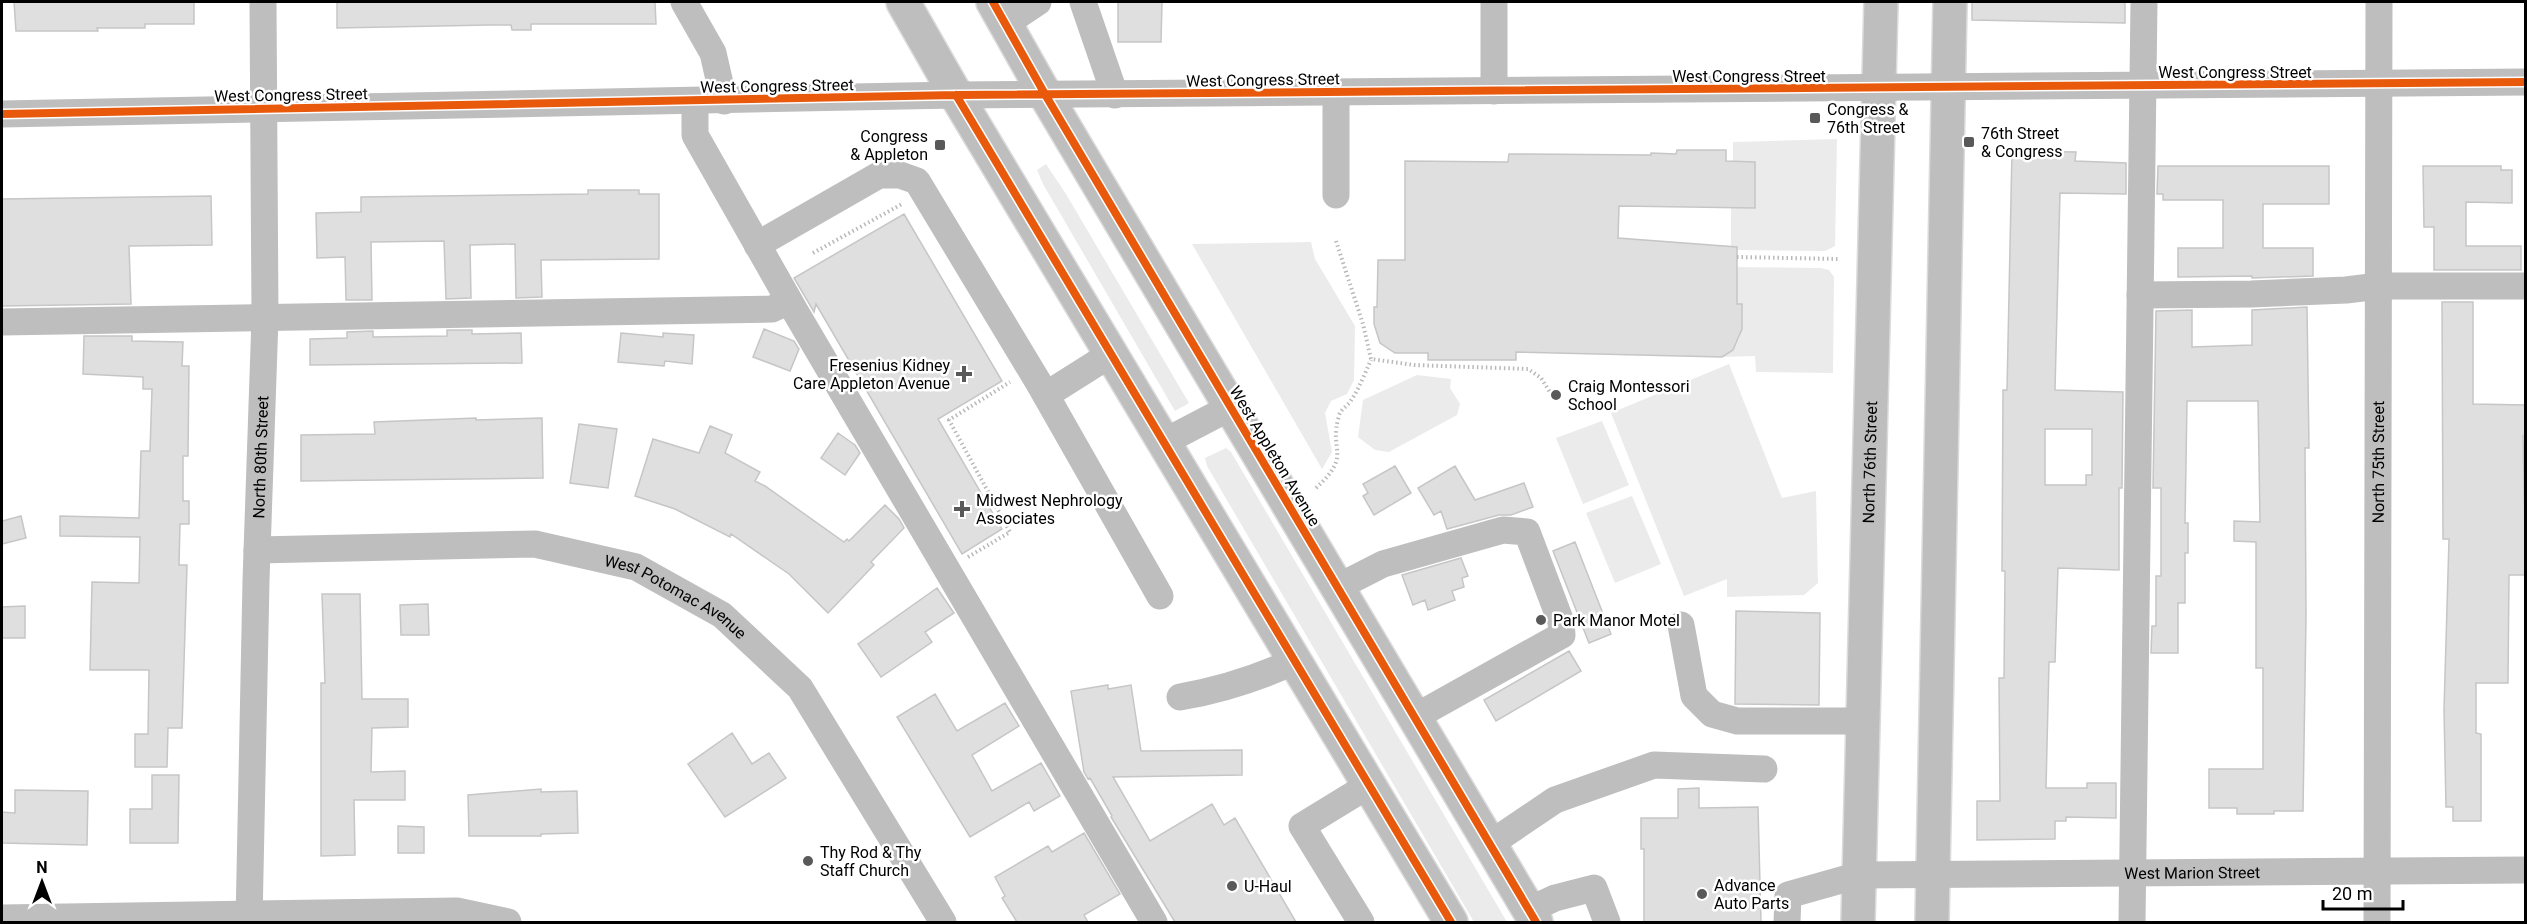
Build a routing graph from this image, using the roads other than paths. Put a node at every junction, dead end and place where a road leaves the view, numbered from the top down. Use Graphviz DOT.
graph roads {
  1 [pos="263,2"];
  2 [pos="684,2"];
  3 [pos="903,2"];
  4 [pos="1038,2"];
  5 [pos="1083,2"];
  6 [pos="1494,2"];
  7 [pos="1881,2"];
  8 [pos="1950,2"];
  9 [pos="2144,2"];
  10 [pos="2379,2"];
  11 [pos="999,13"];
  12 [pos="2526,82"];
  13 [pos="2380,84"];
  14 [pos="2142,86"];
  15 [pos="1879,88"];
  16 [pos="1948,88"];
  17 [pos="1494,91"];
  18 [pos="1336,93"];
  19 [pos="956,95"];
  20 [pos="1114,95"];
  21 [pos="1046,96"];
  22 [pos="724,101"];
  23 [pos="695,102"];
  24 [pos="263,109"];
  25 [pos="2,114"];
  26 [pos="1336,195"];
  27 [pos="757,245"];
  28 [pos="2379,286"];
  29 [pos="2526,286"];
  30 [pos="2140,295"];
  31 [pos="789,301"];
  32 [pos="265,318"];
  33 [pos="2,322"];
  34 [pos="1111,354"];
  35 [pos="1046,395"];
  36 [pos="1231,407"];
  37 [pos="1164,442"];
  38 [pos="257,550"];
  39 [pos="1338,587"];
  40 [pos="1160,596"];
  41 [pos="1681,625"];
  42 [pos="1295,661"];
  43 [pos="1180,697"];
  44 [pos="1415,717"];
  45 [pos="1863,721"];
  46 [pos="1764,769"];
  47 [pos="1369,786"];
  48 [pos="1490,844"];
  49 [pos="2526,870"];
  50 [pos="2377,871"];
  51 [pos="2133,872"];
  52 [pos="1933,873"];
  53 [pos="1859,875"];
  54 [pos="1533,916"];
  55 [pos="2,918"];
  56 [pos="249,918"];
  57 [pos="508,922"];
  58 [pos="943,922"];
  59 [pos="1154,922"];
  60 [pos="1361,922"];
  61 [pos="1451,922"];
  62 [pos="1607,922"];
  63 [pos="1787,922"];
  64 [pos="1858,922"];
  65 [pos="1932,922"];
  66 [pos="2132,922"];
  67 [pos="2377,922"];
  1 -- 24 [label="street, North 80th Street"];
  2 -- 22 [label="street"];
  3 -- 19 [label="main road"];
  4 -- 11 [label="street"];
  5 -- 20 [label="street"];
  6 -- 17 [label="street"];
  7 -- 15 [label="main road, North 76th Street"];
  8 -- 16 [label="main road"];
  9 -- 14 [label="street"];
  10 -- 13 [label="street, North 75th Street"];
  11 -- 21 [label="main road, West Appleton Avenue"];
  12 -- 13 [label="street, West Congress Street"];
  13 -- 14 [label="street, West Congress Street"];
  13 -- 28 [label="street, North 75th Street"];
  14 -- 16 [label="street, West Congress Street"];
  14 -- 30 [label="street"];
  15 -- 16 [label="street, West Congress Street"];
  15 -- 17 [label="street, West Congress Street"];
  15 -- 45 [label="main road, North 76th Street"];
  16 -- 52 [label="main road"];
  17 -- 18 [label="street, West Congress Street"];
  18 -- 20 [label="street, West Congress Street"];
  18 -- 26 [label="street"];
  19 -- 21 [label="street, West Congress Street"];
  19 -- 22 [label="street, West Congress Street"];
  19 -- 34 [label="main road"];
  20 -- 21 [label="street, West Congress Street"];
  21 -- 36 [label="main road, West Appleton Avenue"];
  22 -- 23 [label="street, West Congress Street"];
  23 -- 24 [label="street, West Congress Street"];
  23 -- 27 [label="street"];
  24 -- 25 [label="street, West Congress Street"];
  24 -- 32 [label="street, North 80th Street"];
  27 -- 31 [label="street"];
  27 -- 35 [label="street"];
  28 -- 29 [label="street"];
  28 -- 30 [label="street"];
  28 -- 50 [label="street, North 75th Street"];
  30 -- 51 [label="street"];
  31 -- 32 [label="street"];
  31 -- 59 [label="street"];
  32 -- 33 [label="street"];
  32 -- 38 [label="street, North 80th Street"];
  34 -- 35 [label="street"];
  34 -- 37 [label="main road"];
  35 -- 40 [label="street"];
  36 -- 37 [label="street"];
  36 -- 39 [label="main road, West Appleton Avenue"];
  37 -- 42 [label="main road"];
  38 -- 56 [label="street, North 80th Street"];
  38 -- 58 [label="street, West Potomac Avenue"];
  39 -- 44 [label="main road, West Appleton Avenue"];
  39 -- 44 [label="street"];
  41 -- 45 [label="street"];
  42 -- 43 [label="street"];
  42 -- 47 [label="main road"];
  44 -- 48 [label="main road, West Appleton Avenue"];
  45 -- 53 [label="main road, North 76th Street"];
  46 -- 48 [label="street"];
  47 -- 60 [label="street"];
  47 -- 61 [label="main road"];
  48 -- 54 [label="main road, West Appleton Avenue"];
  49 -- 50 [label="street, West Marion Street"];
  50 -- 51 [label="street, West Marion Street"];
  50 -- 67 [label="street, North 75th Street"];
  51 -- 52 [label="street, West Marion Street"];
  51 -- 66 [label="street"];
  52 -- 53 [label="street, West Marion Street"];
  52 -- 65 [label="main road"];
  53 -- 63 [label="street, West Marion Street"];
  53 -- 64 [label="main road, North 76th Street"];
  54 -- 62 [label="street"];
  55 -- 56 [label="street"];
  56 -- 57 [label="street"];
}
